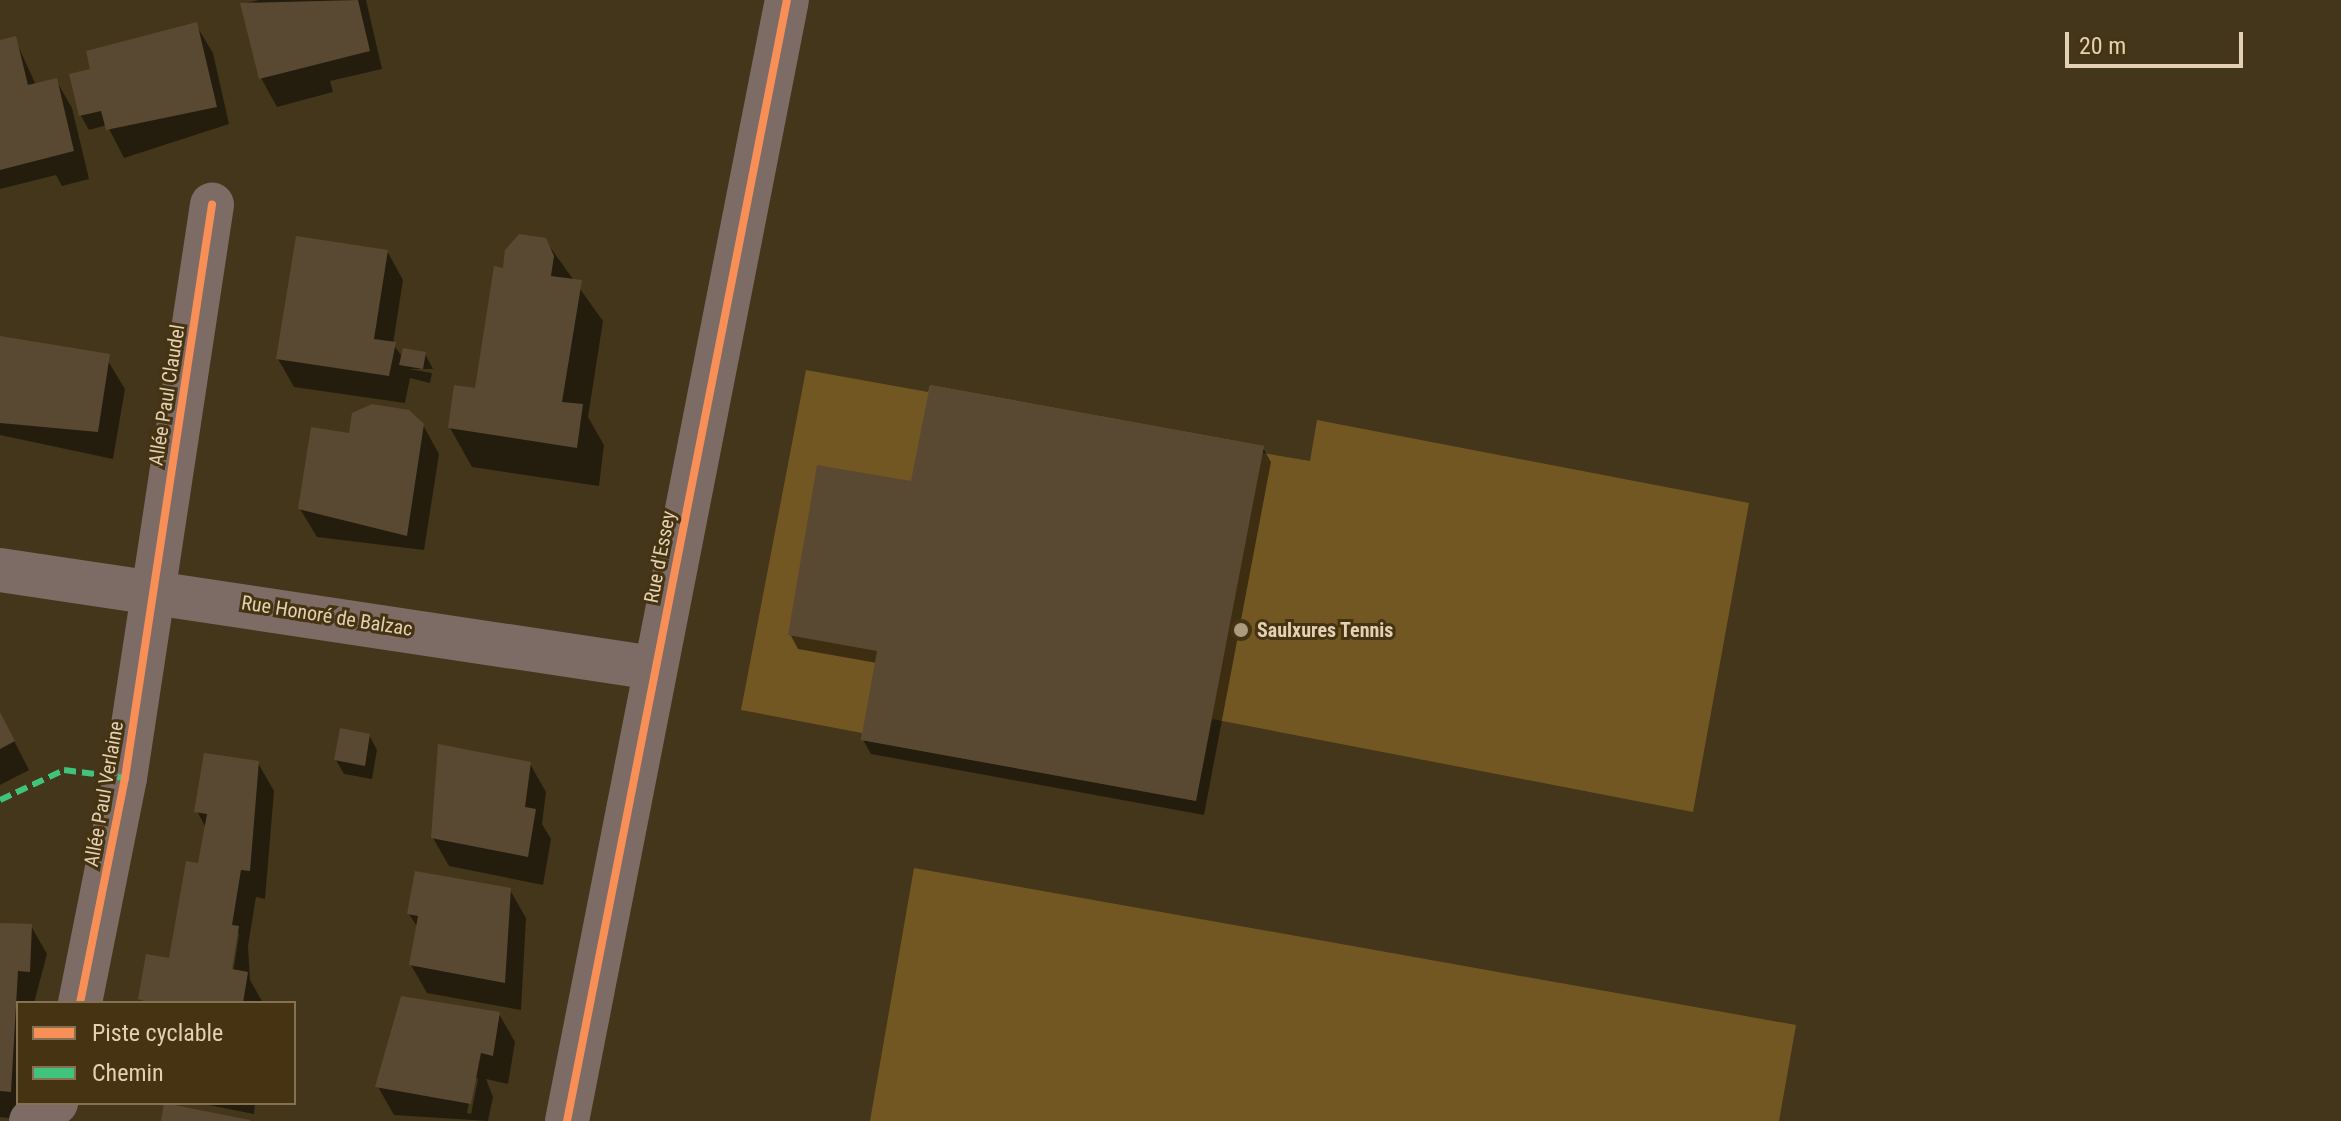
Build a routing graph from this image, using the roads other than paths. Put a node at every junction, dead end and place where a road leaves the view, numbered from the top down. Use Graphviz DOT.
graph roads {
  1 [pos="787,0"];
  2 [pos="212,205"];
  3 [pos="0,570"];
  4 [pos="153,589"];
  5 [pos="654,668"];
  6 [pos="80,1001"];
  7 [pos="53,1105"];
  8 [pos="31,1121"];
  9 [pos="567,1121"];
  1 -- 5 [label="street, Rue d'Essey"];
  2 -- 4 [label="street, Allée Paul Claudel"];
  3 -- 4 [label="street, Rue Honoré de Balzac"];
  4 -- 5 [label="street, Rue Honoré de Balzac"];
  4 -- 6 [label="street, Allée Paul Verlaine"];
  5 -- 9 [label="street, Rue d'Essey"];
  7 -- 8 [label="street"];
}
